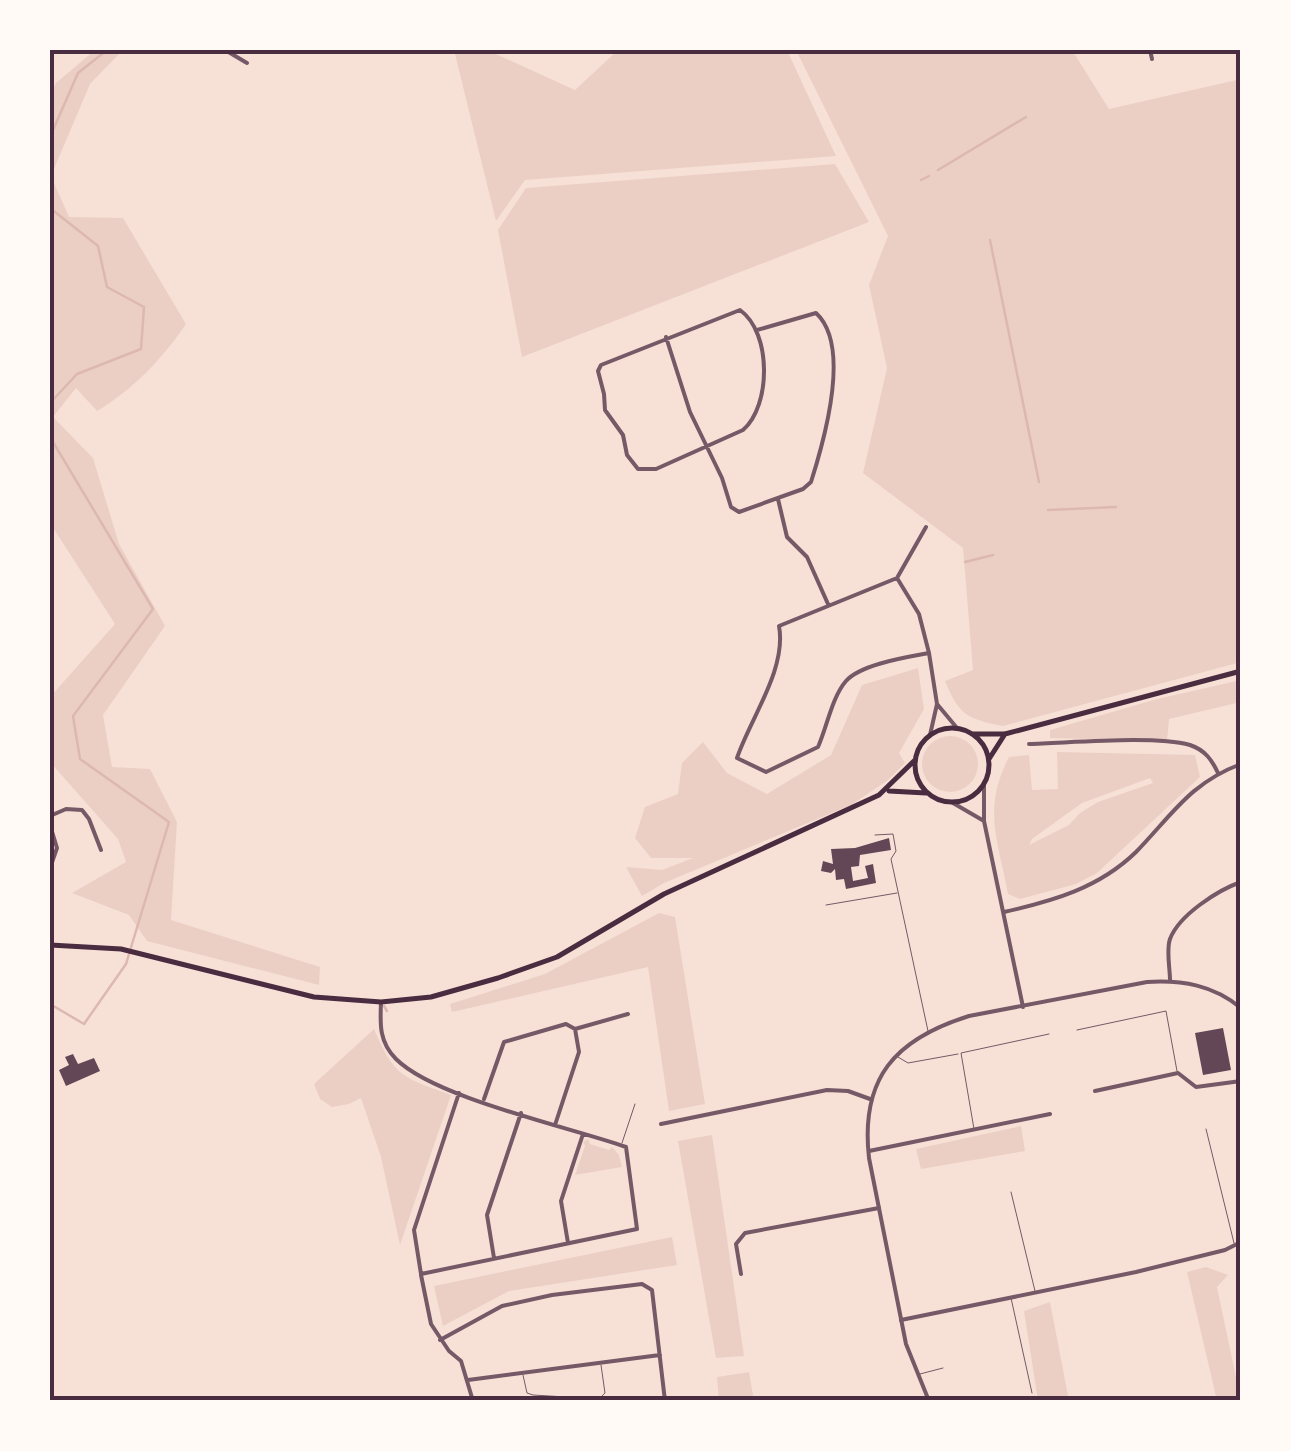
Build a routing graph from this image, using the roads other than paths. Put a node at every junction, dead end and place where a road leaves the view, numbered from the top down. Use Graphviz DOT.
graph roads {
  1 [pos="225,50"];
  2 [pos="1150,50"];
  3 [pos="1152,59"];
  4 [pos="247,63"];
  5 [pos="757,330"];
  6 [pos="666,337"];
  7 [pos="707,446"];
  8 [pos="778,499"];
  9 [pos="926,527"];
  10 [pos="912,552"];
  11 [pos="919,559"];
  12 [pos="897,578"];
  13 [pos="828,604"];
  14 [pos="50,619"];
  15 [pos="50,635"];
  16 [pos="929,652"];
  17 [pos="1241,671"];
  18 [pos="937,704"];
  19 [pos="958,728"];
  20 [pos="972,734"];
  21 [pos="1006,734"];
  22 [pos="930,735"];
  23 [pos="1029,744"];
  24 [pos="989,759"];
  25 [pos="914,760"];
  26 [pos="1241,764"];
  27 [pos="1218,773"];
  28 [pos="984,786"];
  29 [pos="887,791"];
  30 [pos="926,792"];
  31 [pos="953,803"];
  32 [pos="50,816"];
  33 [pos="984,821"];
  34 [pos="50,826"];
  35 [pos="874,835"];
  36 [pos="101,850"];
  37 [pos="50,868"];
  38 [pos="1241,882"];
  39 [pos="900,892"];
  40 [pos="826,905"];
  41 [pos="1004,912"];
  42 [pos="50,945"];
  43 [pos="1170,980"];
  44 [pos="382,1002"];
  45 [pos="1023,1007"];
  46 [pos="1241,1008"];
  47 [pos="628,1014"];
  48 [pos="575,1029"];
  49 [pos="1077,1030"];
  50 [pos="928,1031"];
  51 [pos="1049,1034"];
  52 [pos="961,1053"];
  53 [pos="895,1056"];
  54 [pos="1178,1073"];
  55 [pos="1241,1082"];
  56 [pos="1095,1091"];
  57 [pos="460,1093"];
  58 [pos="870,1098"];
  59 [pos="484,1101"];
  60 [pos="634,1104"];
  61 [pos="521,1114"];
  62 [pos="1050,1114"];
  63 [pos="556,1124"];
  64 [pos="661,1124"];
  65 [pos="1206,1129"];
  66 [pos="974,1131"];
  67 [pos="582,1134"];
  68 [pos="622,1146"];
  69 [pos="868,1150"];
  70 [pos="1011,1192"];
  71 [pos="880,1208"];
  72 [pos="1241,1242"];
  73 [pos="568,1243"];
  74 [pos="1234,1246"];
  75 [pos="494,1259"];
  76 [pos="422,1274"];
  77 [pos="741,1274"];
  78 [pos="1036,1292"];
  79 [pos="1010,1297"];
  80 [pos="901,1320"];
  81 [pos="440,1340"];
  82 [pos="660,1356"];
  83 [pos="600,1363"];
  84 [pos="943,1368"];
  85 [pos="522,1372"];
  86 [pos="917,1375"];
  87 [pos="468,1380"];
  88 [pos="1032,1393"];
  89 [pos="604,1400"];
  90 [pos="472,1401"];
  91 [pos="665,1401"];
  92 [pos="929,1401"];
  1 -- 4 [label="street"];
  2 -- 3 [label="street"];
  5 -- 6 [label="street"];
  5 -- 7 [label="street"];
  5 -- 8 [label="street"];
  6 -- 7 [label="street"];
  6 -- 7 [label="street"];
  7 -- 8 [label="street"];
  8 -- 13 [label="street"];
  9 -- 10 [label="street"];
  10 -- 11 [label="street"];
  10 -- 12 [label="street"];
  12 -- 13 [label="street"];
  12 -- 16 [label="street"];
  13 -- 16 [label="street"];
  14 -- 15 [label="street"];
  16 -- 18 [label="street"];
  17 -- 21 [label="main road"];
  18 -- 19 [label="street"];
  18 -- 22 [label="street"];
  19 -- 20 [label="main road"];
  19 -- 22 [label="main road"];
  20 -- 21 [label="main road"];
  20 -- 24 [label="main road"];
  21 -- 24 [label="main road"];
  22 -- 25 [label="main road"];
  23 -- 27 [label="street"];
  24 -- 28 [label="main road"];
  25 -- 29 [label="main road"];
  25 -- 30 [label="main road"];
  26 -- 27 [label="street"];
  27 -- 41 [label="street"];
  28 -- 31 [label="main road"];
  28 -- 33 [label="street"];
  29 -- 30 [label="main road"];
  29 -- 44 [label="main road"];
  30 -- 31 [label="main road"];
  31 -- 33 [label="street"];
  32 -- 36 [label="street"];
  33 -- 41 [label="street"];
  34 -- 37 [label="street"];
  35 -- 39 [label="lane"];
  38 -- 43 [label="street"];
  39 -- 40 [label="lane"];
  39 -- 50 [label="lane"];
  41 -- 45 [label="street"];
  42 -- 44 [label="main road"];
  43 -- 45 [label="street"];
  43 -- 46 [label="street"];
  44 -- 57 [label="street"];
  45 -- 50 [label="street"];
  47 -- 48 [label="street"];
  48 -- 59 [label="street"];
  48 -- 63 [label="street"];
  49 -- 54 [label="lane"];
  50 -- 53 [label="street"];
  51 -- 52 [label="lane"];
  52 -- 53 [label="lane"];
  52 -- 66 [label="lane"];
  53 -- 58 [label="street"];
  54 -- 55 [label="street"];
  54 -- 56 [label="street"];
  57 -- 59 [label="street"];
  57 -- 76 [label="street"];
  58 -- 64 [label="street"];
  58 -- 69 [label="street"];
  59 -- 61 [label="street"];
  60 -- 68 [label="lane"];
  61 -- 63 [label="street"];
  61 -- 75 [label="street"];
  62 -- 66 [label="street"];
  63 -- 67 [label="street"];
  65 -- 74 [label="lane"];
  66 -- 69 [label="street"];
  67 -- 68 [label="street"];
  67 -- 73 [label="street"];
  68 -- 73 [label="street"];
  69 -- 71 [label="street"];
  70 -- 78 [label="lane"];
  71 -- 77 [label="street"];
  71 -- 80 [label="street"];
  72 -- 74 [label="street"];
  73 -- 75 [label="street"];
  74 -- 78 [label="street"];
  75 -- 76 [label="street"];
  76 -- 81 [label="street"];
  78 -- 79 [label="street"];
  79 -- 80 [label="street"];
  79 -- 88 [label="lane"];
  80 -- 86 [label="street"];
  81 -- 82 [label="street"];
  81 -- 87 [label="street"];
  82 -- 83 [label="street"];
  82 -- 91 [label="street"];
  83 -- 85 [label="street"];
  83 -- 89 [label="lane"];
  84 -- 86 [label="lane"];
  85 -- 87 [label="street"];
  85 -- 89 [label="lane"];
  86 -- 92 [label="street"];
  87 -- 90 [label="street"];
}
